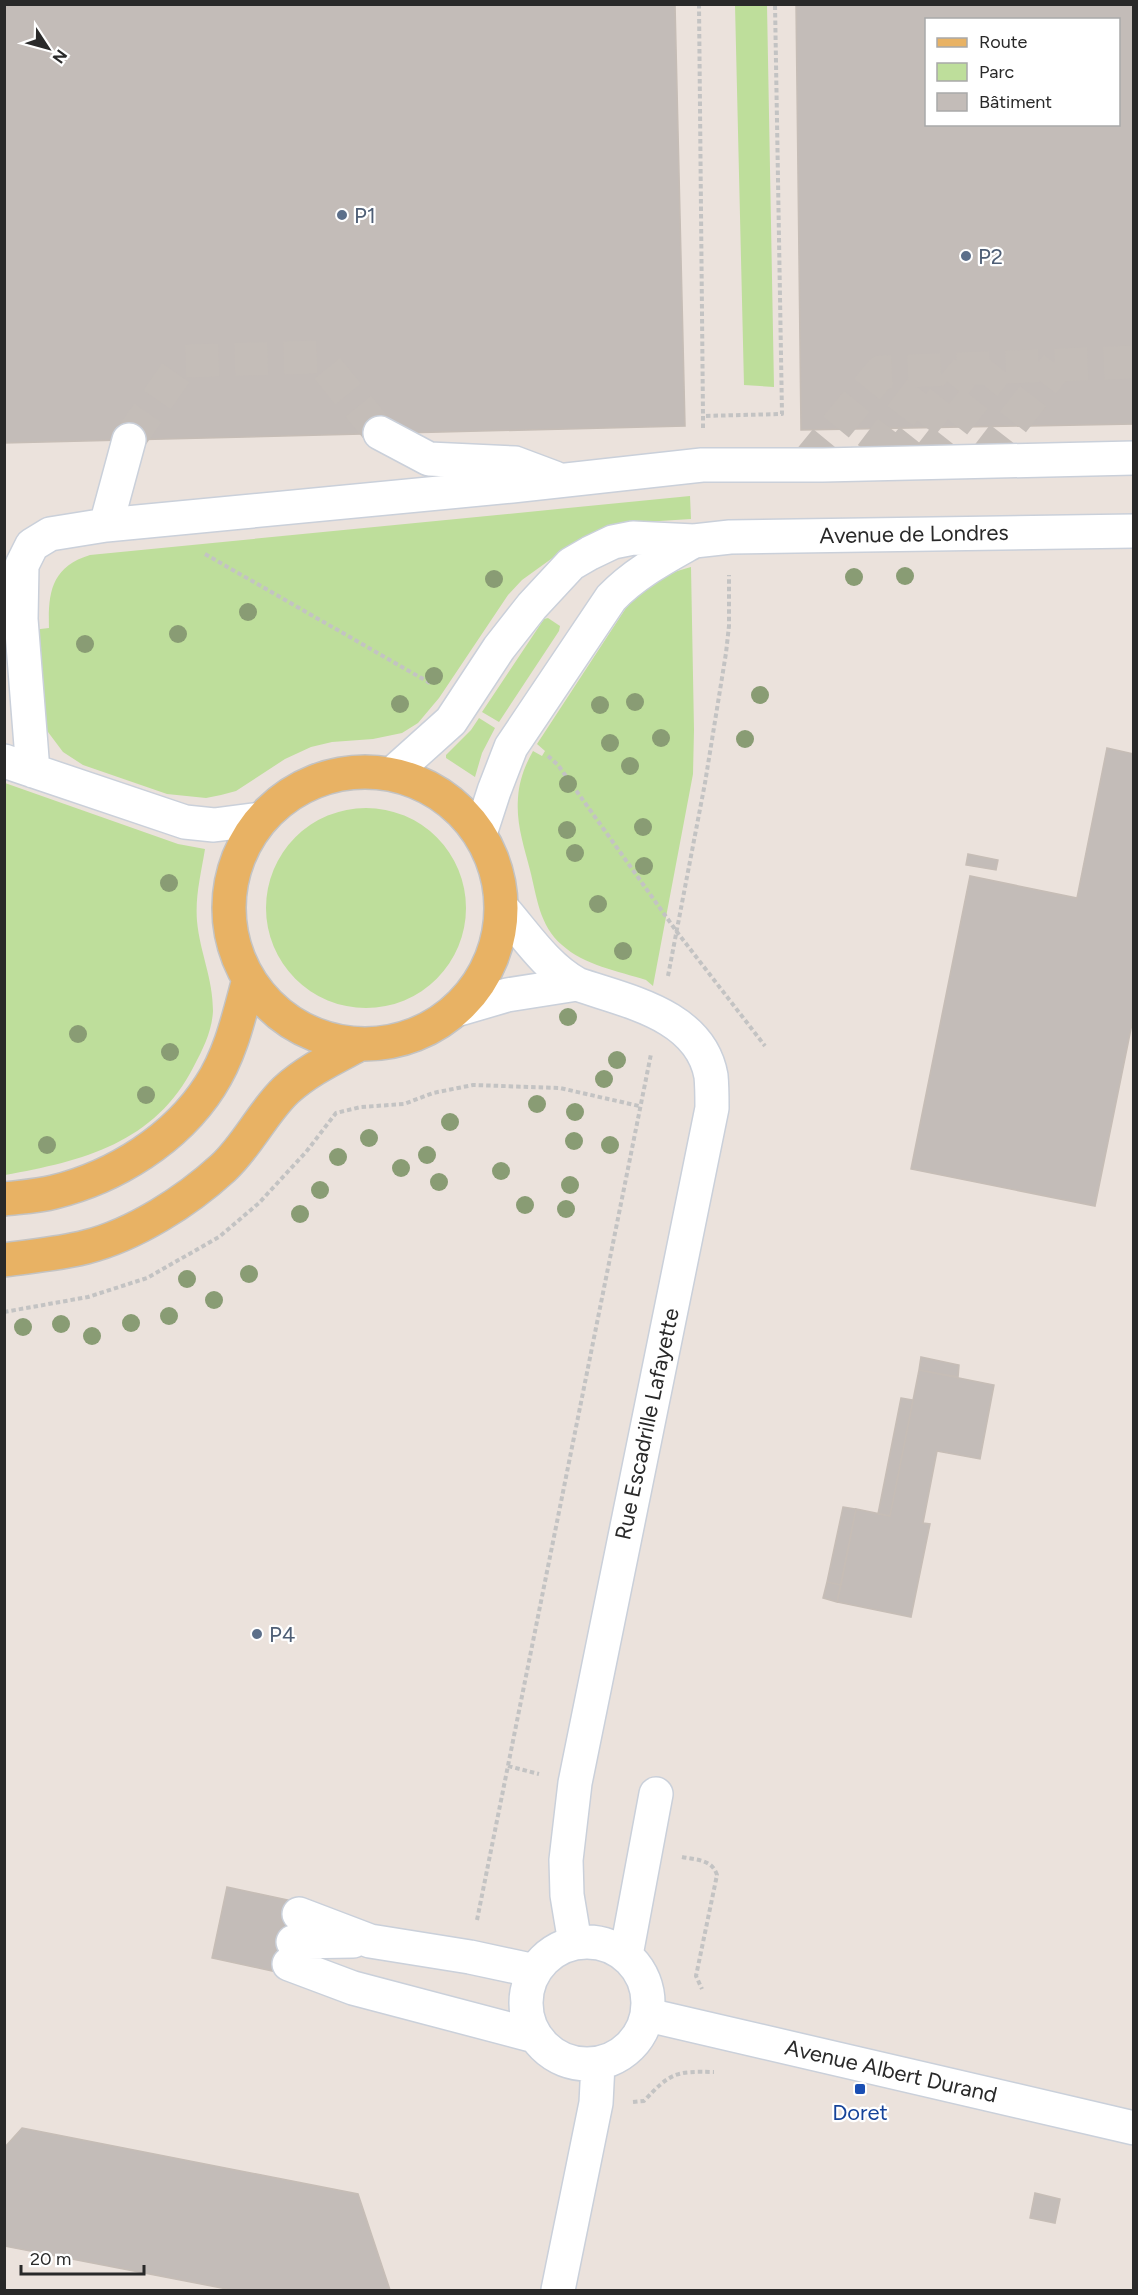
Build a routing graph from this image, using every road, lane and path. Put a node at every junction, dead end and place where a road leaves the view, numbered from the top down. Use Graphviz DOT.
graph roads {
  1 [pos="699,4"];
  2 [pos="775,4"];
  3 [pos="703,416"];
  4 [pos="380,433"];
  5 [pos="129,440"];
  6 [pos="1134,458"];
  7 [pos="702,465"];
  8 [pos="562,480"];
  9 [pos="106,525"];
  10 [pos="1134,531"];
  11 [pos="730,537"];
  12 [pos="694,541"];
  13 [pos="199,551"];
  14 [pos="434,686"];
  15 [pos="544,753"];
  16 [pos="19,766"];
  17 [pos="393,774"];
  18 [pos="262,819"];
  19 [pos="480,834"];
  20 [pos="502,908"];
  21 [pos="676,932"];
  22 [pos="249,979"];
  23 [pos="577,984"];
  24 [pos="456,1010"];
  25 [pos="661,1013"];
  26 [pos="360,1044"];
  27 [pos="765,1046"];
  28 [pos="639,1106"];
  29 [pos="4,1199"];
  30 [pos="4,1260"];
  31 [pos="4,1312"];
  32 [pos="656,1794"];
  33 [pos="646,1849"];
  34 [pos="575,1943"];
  35 [pos="626,1955"];
  36 [pos="470,1957"];
  37 [pos="535,1971"];
  38 [pos="705,1991"];
  39 [pos="648,2015"];
  40 [pos="535,2036"];
  41 [pos="598,2064"];
  42 [pos="1134,2128"];
  43 [pos="558,2290"];
  1 -- 3 [label="path"];
  2 -- 3 [label="path"];
  3 -- 7 [label="path"];
  4 -- 8 [label="street"];
  5 -- 9 [label="street"];
  6 -- 7 [label="street"];
  7 -- 8 [label="street"];
  8 -- 9 [label="street"];
  9 -- 16 [label="street"];
  10 -- 11 [label="street, Avenue de Londres"];
  11 -- 12 [label="street, Avenue de Londres"];
  11 -- 21 [label="path"];
  12 -- 17 [label="street, Avenue de Londres"];
  12 -- 19 [label="street, Avenue de Londres"];
  13 -- 14 [label="path"];
  15 -- 21 [label="path"];
  16 -- 18 [label="street"];
  17 -- 18 [label="main road"];
  17 -- 19 [label="main road"];
  18 -- 22 [label="main road"];
  19 -- 20 [label="main road"];
  20 -- 23 [label="street, Rue Escadrille Lafayette"];
  20 -- 24 [label="main road"];
  21 -- 25 [label="path"];
  21 -- 27 [label="path"];
  22 -- 26 [label="main road"];
  22 -- 29 [label="main road"];
  23 -- 24 [label="street, Rue Escadrille Lafayette"];
  23 -- 25 [label="street, Rue Escadrille Lafayette"];
  24 -- 26 [label="main road"];
  25 -- 28 [label="path"];
  25 -- 34 [label="street, Rue Escadrille Lafayette"];
  26 -- 30 [label="main road"];
  28 -- 31 [label="path"];
  28 -- 36 [label="path"];
  32 -- 33 [label="street"];
  33 -- 35 [label="street"];
  33 -- 38 [label="path"];
  34 -- 35 [label="street"];
  34 -- 37 [label="street"];
  35 -- 39 [label="street"];
  36 -- 37 [label="street"];
  36 -- 40 [label="street"];
  37 -- 40 [label="street"];
  39 -- 41 [label="street"];
  39 -- 42 [label="street, Avenue Albert Durand"];
  40 -- 41 [label="street"];
  41 -- 43 [label="street"];
}
